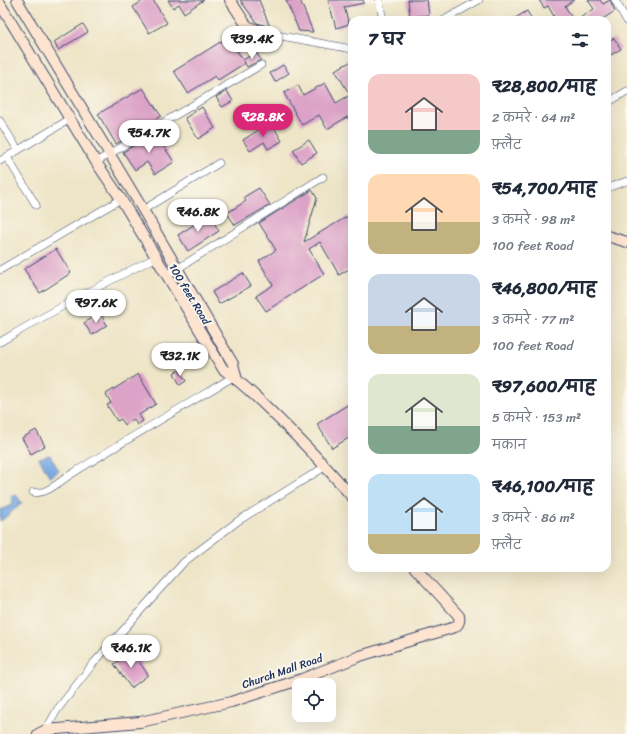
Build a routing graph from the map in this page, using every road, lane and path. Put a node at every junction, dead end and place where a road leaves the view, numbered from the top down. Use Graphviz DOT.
graph roads {
  1 [pos="17,0"];
  2 [pos="230,0"];
  3 [pos="379,0"];
  4 [pos="479,0"];
  5 [pos="615,0"];
  6 [pos="0,4"];
  7 [pos="382,16"];
  8 [pos="451,16"];
  9 [pos="627,21"];
  10 [pos="265,33"];
  11 [pos="348,48"];
  12 [pos="261,65"];
  13 [pos="66,82"];
  14 [pos="53,90"];
  15 [pos="627,91"];
  16 [pos="611,101"];
  17 [pos="70,119"];
  18 [pos="0,121"];
  19 [pos="18,150"];
  20 [pos="110,154"];
  21 [pos="7,157"];
  22 [pos="0,161"];
  23 [pos="96,162"];
  24 [pos="219,163"];
  25 [pos="323,177"];
  26 [pos="627,181"];
  27 [pos="611,187"];
  28 [pos="120,199"];
  29 [pos="36,205"];
  30 [pos="143,210"];
  31 [pos="611,237"];
  32 [pos="627,242"];
  33 [pos="155,258"];
  34 [pos="177,269"];
  35 [pos="0,270"];
  36 [pos="166,276"];
  37 [pos="197,303"];
  38 [pos="186,309"];
  39 [pos="0,342"];
  40 [pos="235,378"];
  41 [pos="326,466"];
  42 [pos="33,492"];
  43 [pos="348,492"];
  44 [pos="419,572"];
  45 [pos="42,732"];
  1 -- 13 [label="street, 100 feet Road"];
  2 -- 10 [label="street"];
  3 -- 7 [label="street"];
  4 -- 8 [label="street"];
  5 -- 9 [label="street"];
  6 -- 14 [label="street, 100 feet Road"];
  10 -- 11 [label="street"];
  12 -- 20 [label="street"];
  13 -- 14 [label="street"];
  13 -- 20 [label="street, 100 feet Road"];
  14 -- 17 [label="street, 100 feet Road"];
  15 -- 16 [label="street"];
  17 -- 19 [label="street"];
  17 -- 23 [label="street, 100 feet Road"];
  18 -- 19 [label="street"];
  19 -- 21 [label="street"];
  20 -- 23 [label="street"];
  20 -- 30 [label="street, 100 feet Road"];
  21 -- 22 [label="street"];
  21 -- 29 [label="street"];
  23 -- 28 [label="street, 100 feet Road"];
  24 -- 30 [label="street"];
  25 -- 34 [label="street"];
  26 -- 27 [label="street"];
  28 -- 33 [label="street, 100 feet Road"];
  28 -- 35 [label="street"];
  30 -- 34 [label="street, 100 feet Road"];
  31 -- 32 [label="street"];
  33 -- 36 [label="street, 100 feet Road"];
  33 -- 39 [label="street"];
  34 -- 36 [label="street"];
  34 -- 37 [label="street, 100 feet Road"];
  36 -- 38 [label="street, 100 feet Road"];
  37 -- 38 [label="street"];
  37 -- 40 [label="street, 100 feet Road"];
  38 -- 40 [label="street, 100 feet Road"];
  40 -- 41 [label="street"];
  40 -- 42 [label="street"];
  41 -- 43 [label="street"];
  41 -- 45 [label="street"];
  44 -- 45 [label="street, Church Mall Road"];
}
